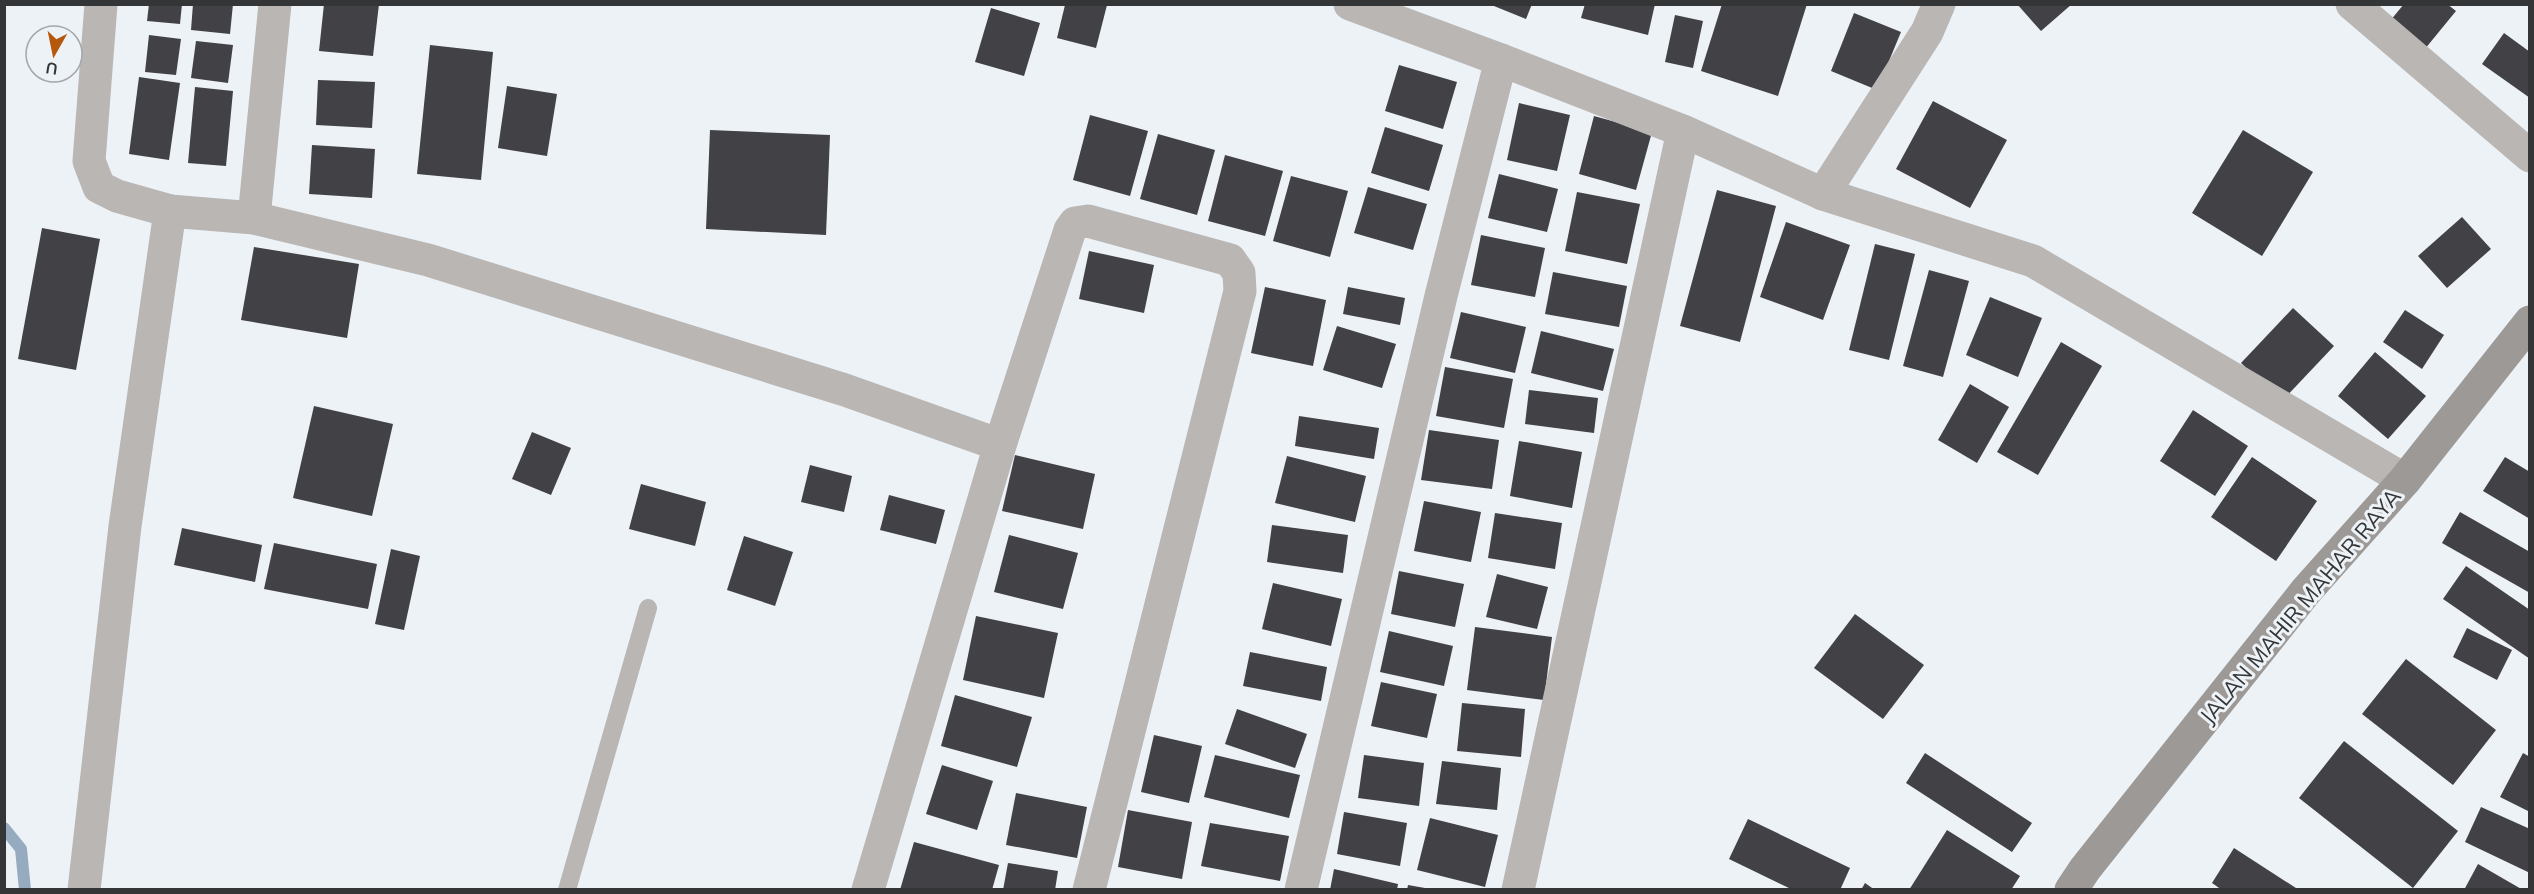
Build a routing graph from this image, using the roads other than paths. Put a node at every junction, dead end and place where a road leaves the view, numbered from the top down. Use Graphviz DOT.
graph roads {
  1 [pos="101,4"];
  2 [pos="275,4"];
  3 [pos="1350,4"];
  4 [pos="1940,4"];
  5 [pos="2352,4"];
  6 [pos="1422,17"];
  7 [pos="1501,60"];
  8 [pos="1683,131"];
  9 [pos="2529,156"];
  10 [pos="1823,194"];
  11 [pos="170,211"];
  12 [pos="254,218"];
  13 [pos="2529,322"];
  14 [pos="1000,445"];
  15 [pos="2405,480"];
  16 [pos="648,608"];
  17 [pos="84,890"];
  18 [pos="567,890"];
  19 [pos="868,890"];
  20 [pos="1089,890"];
  21 [pos="1301,890"];
  22 [pos="1518,890"];
  23 [pos="2071,890"];
  1 -- 11 [label="street"];
  2 -- 12 [label="street"];
  3 -- 6 [label="street"];
  4 -- 10 [label="street"];
  5 -- 9 [label="street"];
  6 -- 7 [label="street"];
  7 -- 8 [label="street"];
  7 -- 21 [label="street"];
  8 -- 10 [label="street"];
  8 -- 22 [label="street"];
  10 -- 15 [label="street"];
  11 -- 12 [label="street"];
  11 -- 17 [label="street"];
  12 -- 14 [label="street"];
  13 -- 15 [label="main road, JALAN MAHIR MAHAR RAYA"];
  14 -- 19 [label="street"];
  14 -- 20 [label="street"];
  15 -- 23 [label="main road, JALAN MAHIR MAHAR RAYA"];
  16 -- 18 [label="lane"];
}
